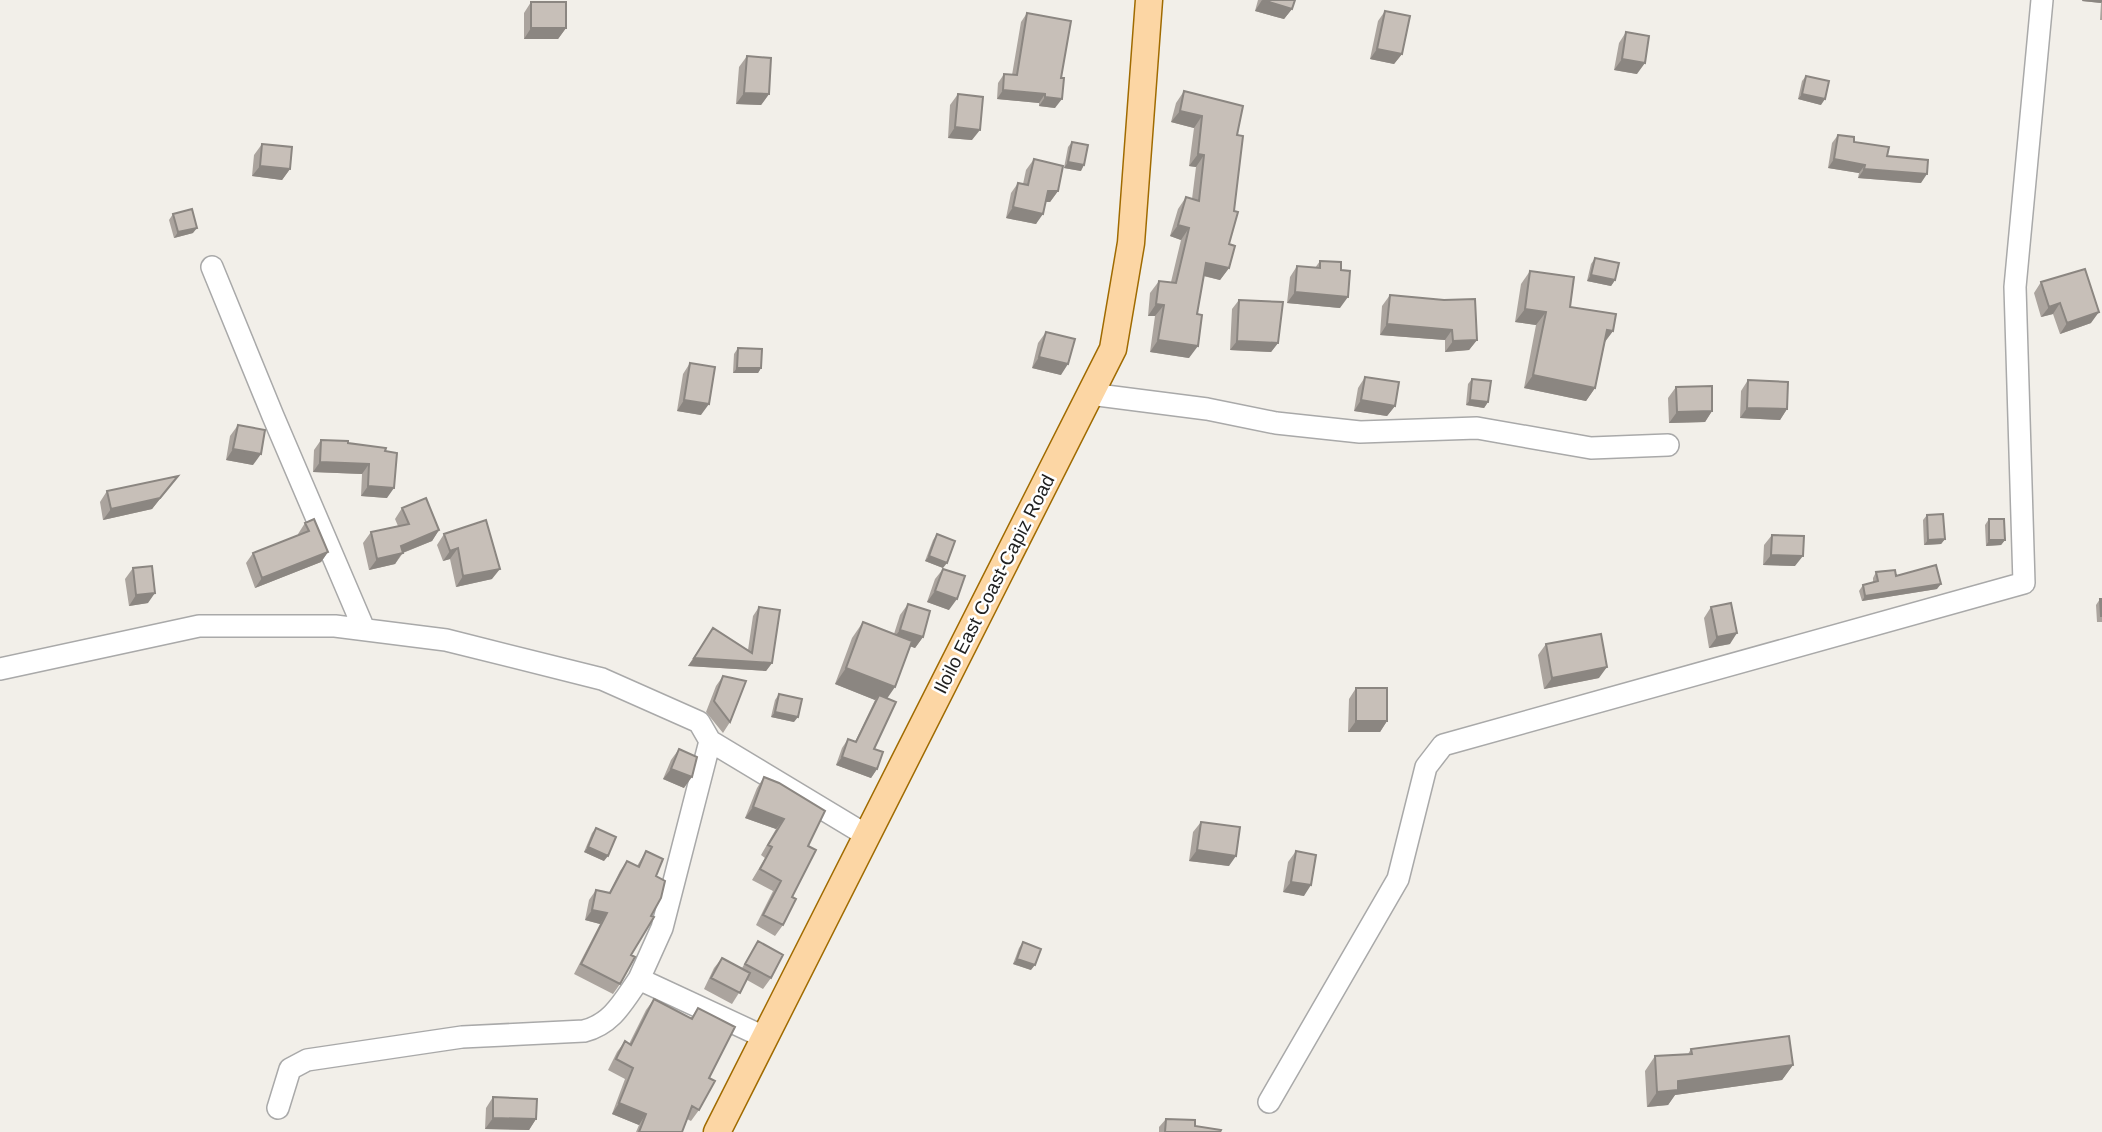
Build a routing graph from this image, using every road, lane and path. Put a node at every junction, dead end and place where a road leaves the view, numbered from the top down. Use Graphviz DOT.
graph roads {
  1 [pos="1149,0"];
  2 [pos="2042,0"];
  3 [pos="212,267"];
  4 [pos="1090,394"];
  5 [pos="1668,444"];
  6 [pos="365,629"];
  7 [pos="0,669"];
  8 [pos="710,741"];
  9 [pos="866,835"];
  10 [pos="639,979"];
  11 [pos="764,1037"];
  12 [pos="1269,1102"];
  13 [pos="278,1108"];
  14 [pos="717,1132"];
  1 -- 4 [label="main road, Iloilo East Coast-Capiz Road"];
  2 -- 12 [label="street"];
  3 -- 6 [label="street"];
  4 -- 5 [label="street"];
  4 -- 9 [label="main road, Iloilo East Coast-Capiz Road"];
  6 -- 7 [label="street"];
  6 -- 8 [label="street"];
  8 -- 9 [label="street"];
  8 -- 10 [label="street"];
  9 -- 11 [label="main road, Iloilo East Coast-Capiz Road"];
  10 -- 11 [label="street"];
  10 -- 13 [label="street"];
  11 -- 14 [label="main road, Iloilo East Coast-Capiz Road"];
}
